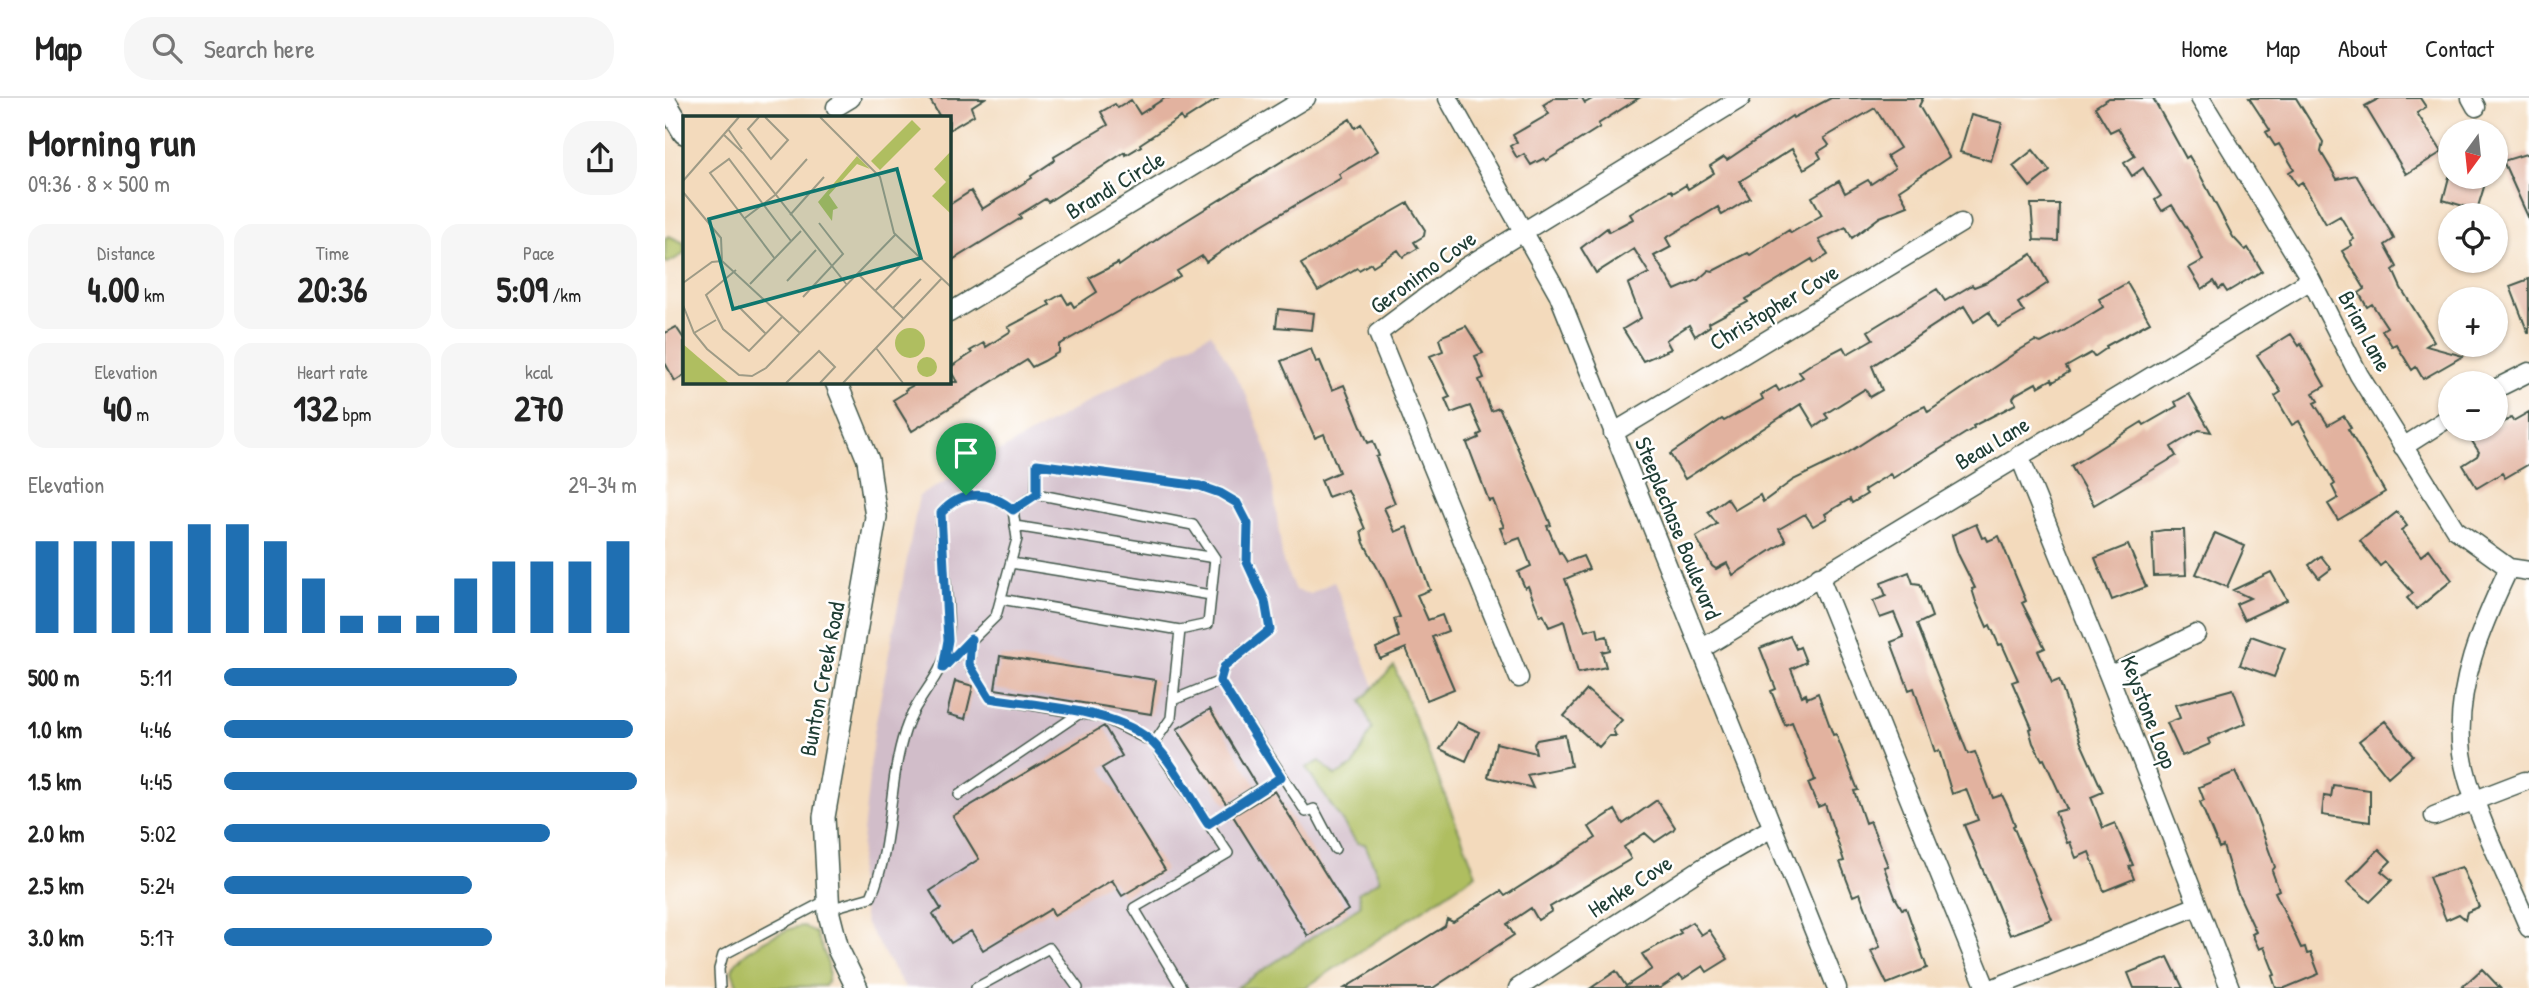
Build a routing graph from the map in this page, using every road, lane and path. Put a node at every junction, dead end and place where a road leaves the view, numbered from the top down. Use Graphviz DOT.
graph roads {
  1 [pos="1306,98"];
  2 [pos="1448,98"];
  3 [pos="1741,98"];
  4 [pos="2200,98"];
  5 [pos="665,101"];
  6 [pos="1286,103"];
  7 [pos="683,131"];
  8 [pos="1961,223"];
  9 [pos="1525,230"];
  10 [pos="2311,280"];
  11 [pos="950,312"];
  12 [pos="2529,372"];
  13 [pos="2508,382"];
  14 [pos="836,383"];
  15 [pos="2438,425"];
  16 [pos="1613,433"];
  17 [pos="2403,447"];
  18 [pos="2019,455"];
  19 [pos="1037,494"];
  20 [pos="1013,510"];
  21 [pos="1016,526"];
  22 [pos="1215,558"];
  23 [pos="1011,563"];
  24 [pos="2509,568"];
  25 [pos="2529,572"];
  26 [pos="1819,576"];
  27 [pos="1211,595"];
  28 [pos="1001,599"];
  29 [pos="1180,630"];
  30 [pos="2196,634"];
  31 [pos="971,639"];
  32 [pos="1701,649"];
  33 [pos="943,668"];
  34 [pos="2109,676"];
  35 [pos="1519,678"];
  36 [pos="1220,681"];
  37 [pos="1173,700"];
  38 [pos="1080,713"];
  39 [pos="1154,743"];
  40 [pos="1281,777"];
  41 [pos="2525,780"];
  42 [pos="959,795"];
  43 [pos="2476,800"];
  44 [pos="2434,816"];
  45 [pos="1208,824"];
  46 [pos="1772,828"];
  47 [pos="1335,849"];
  48 [pos="828,904"];
  49 [pos="2197,906"];
  50 [pos="2529,928"];
  51 [pos="720,988"];
  52 [pos="857,988"];
  53 [pos="976,988"];
  54 [pos="1078,988"];
  55 [pos="1182,988"];
  56 [pos="1518,988"];
  57 [pos="1837,988"];
  58 [pos="1986,988"];
  59 [pos="1994,988"];
  60 [pos="2230,988"];
  1 -- 6 [label="street, Brandi Circle"];
  2 -- 9 [label="street, Steeplechase Boulevard"];
  3 -- 9 [label="street, Geronimo Cove"];
  4 -- 10 [label="street, Brian Lane"];
  5 -- 7 [label="street"];
  6 -- 11 [label="street, Brandi Circle"];
  8 -- 16 [label="street, Christopher Cove"];
  9 -- 16 [label="street, Steeplechase Boulevard"];
  9 -- 35 [label="street, Geronimo Cove"];
  10 -- 17 [label="street, Brian Lane"];
  10 -- 18 [label="street, Beau Lane"];
  12 -- 13 [label="street"];
  14 -- 48 [label="street, Bunton Creek Road"];
  15 -- 17 [label="street"];
  16 -- 32 [label="street, Steeplechase Boulevard"];
  17 -- 24 [label="street, Brian Lane"];
  18 -- 26 [label="street, Beau Lane"];
  18 -- 34 [label="street, Keystone Loop"];
  19 -- 20 [label="lane"];
  19 -- 22 [label="lane"];
  19 -- 36 [label="lane"];
  20 -- 21 [label="lane"];
  20 -- 33 [label="lane"];
  21 -- 22 [label="lane"];
  21 -- 23 [label="lane"];
  22 -- 27 [label="lane"];
  23 -- 27 [label="lane"];
  23 -- 28 [label="lane"];
  24 -- 25 [label="street"];
  24 -- 43 [label="street"];
  26 -- 32 [label="street, Beau Lane"];
  26 -- 58 [label="street"];
  27 -- 29 [label="lane"];
  28 -- 29 [label="lane"];
  28 -- 31 [label="lane"];
  29 -- 37 [label="lane"];
  30 -- 34 [label="street"];
  31 -- 33 [label="lane"];
  31 -- 38 [label="lane"];
  32 -- 46 [label="street, Steeplechase Boulevard"];
  33 -- 48 [label="lane"];
  34 -- 49 [label="street, Keystone Loop"];
  36 -- 37 [label="lane"];
  36 -- 40 [label="lane"];
  37 -- 39 [label="lane"];
  38 -- 39 [label="lane"];
  38 -- 42 [label="lane"];
  39 -- 45 [label="lane"];
  40 -- 45 [label="lane"];
  40 -- 47 [label="lane"];
  41 -- 43 [label="street"];
  43 -- 44 [label="street"];
  43 -- 50 [label="street"];
  45 -- 55 [label="lane"];
  46 -- 56 [label="street, Henke Cove"];
  46 -- 57 [label="street, Steeplechase Boulevard"];
  48 -- 51 [label="lane"];
  48 -- 52 [label="street, Bunton Creek Road"];
  49 -- 59 [label="street"];
  49 -- 60 [label="street, Keystone Loop"];
  53 -- 54 [label="lane"];
}
